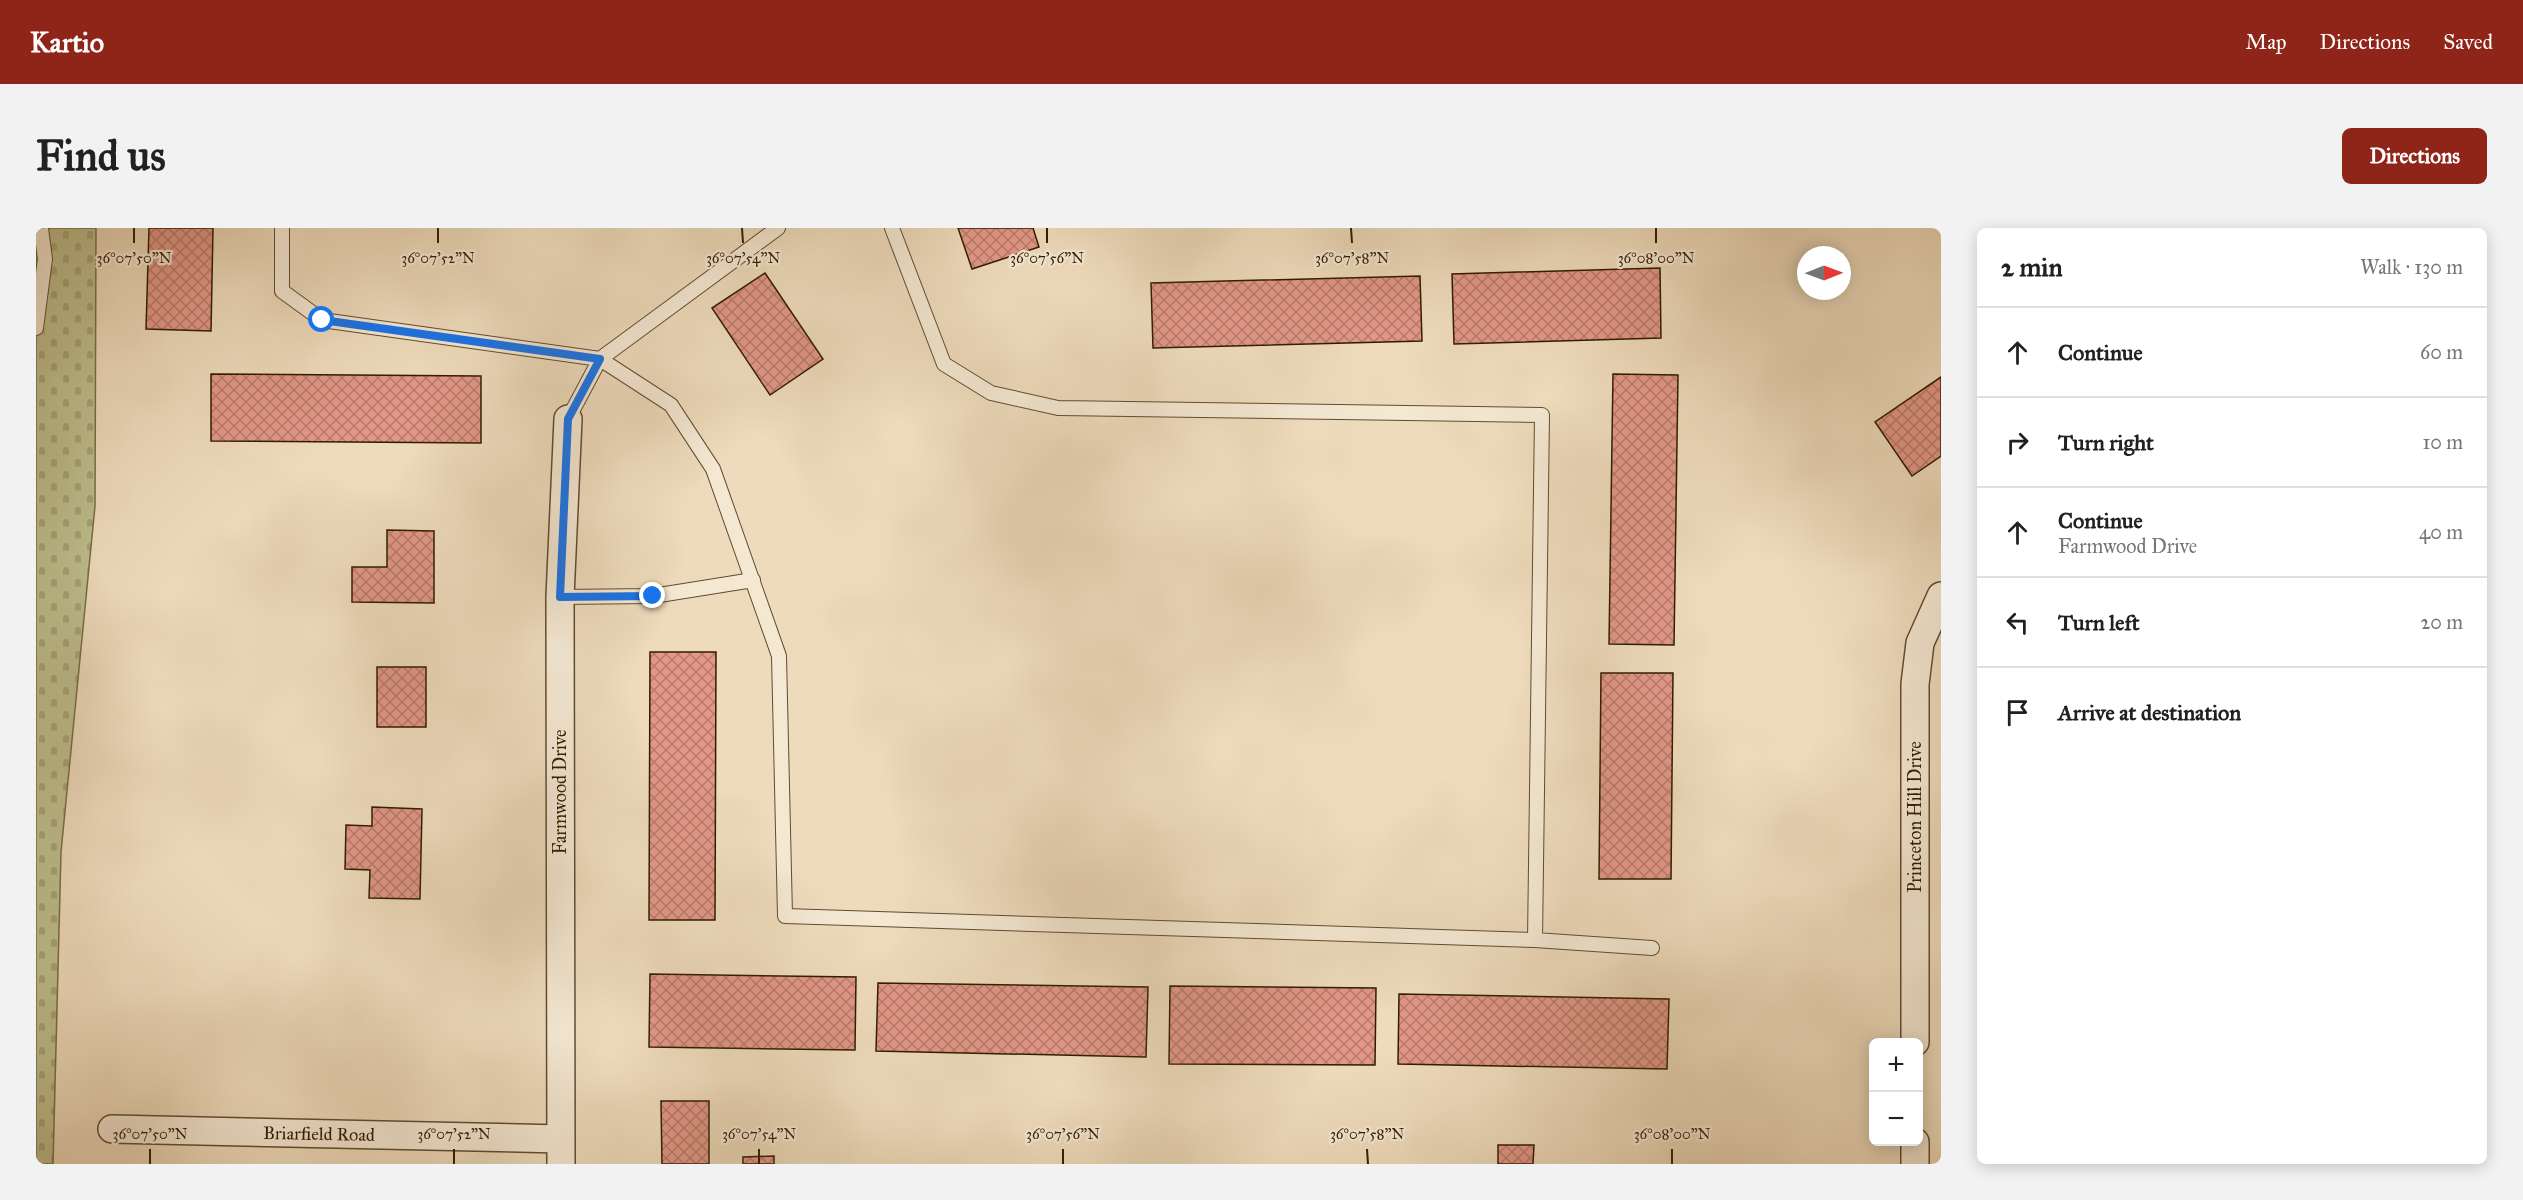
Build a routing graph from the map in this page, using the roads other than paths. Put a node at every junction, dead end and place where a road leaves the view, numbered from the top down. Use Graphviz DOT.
graph roads {
  1 [pos="41,228"];
  2 [pos="282,228"];
  3 [pos="778,228"];
  4 [pos="892,228"];
  5 [pos="36,328"];
  6 [pos="600,359"];
  7 [pos="568,419"];
  8 [pos="753,580"];
  9 [pos="1941,596"];
  10 [pos="560,597"];
  11 [pos="1535,940"];
  12 [pos="1652,948"];
  13 [pos="1915,1038"];
  14 [pos="112,1129"];
  15 [pos="1915,1146"];
  16 [pos="561,1152"];
  17 [pos="1915,1164"];
  1 -- 5 [label="lane"];
  2 -- 6 [label="lane"];
  3 -- 6 [label="lane"];
  4 -- 11 [label="lane"];
  6 -- 7 [label="lane"];
  6 -- 8 [label="lane"];
  7 -- 10 [label="street, Farmwood Drive"];
  8 -- 10 [label="lane"];
  8 -- 11 [label="lane"];
  9 -- 13 [label="street, Princeton Hill Drive"];
  10 -- 16 [label="street, Farmwood Drive"];
  11 -- 12 [label="lane"];
  14 -- 16 [label="street, Briarfield Road"];
  15 -- 17 [label="street"];
}
